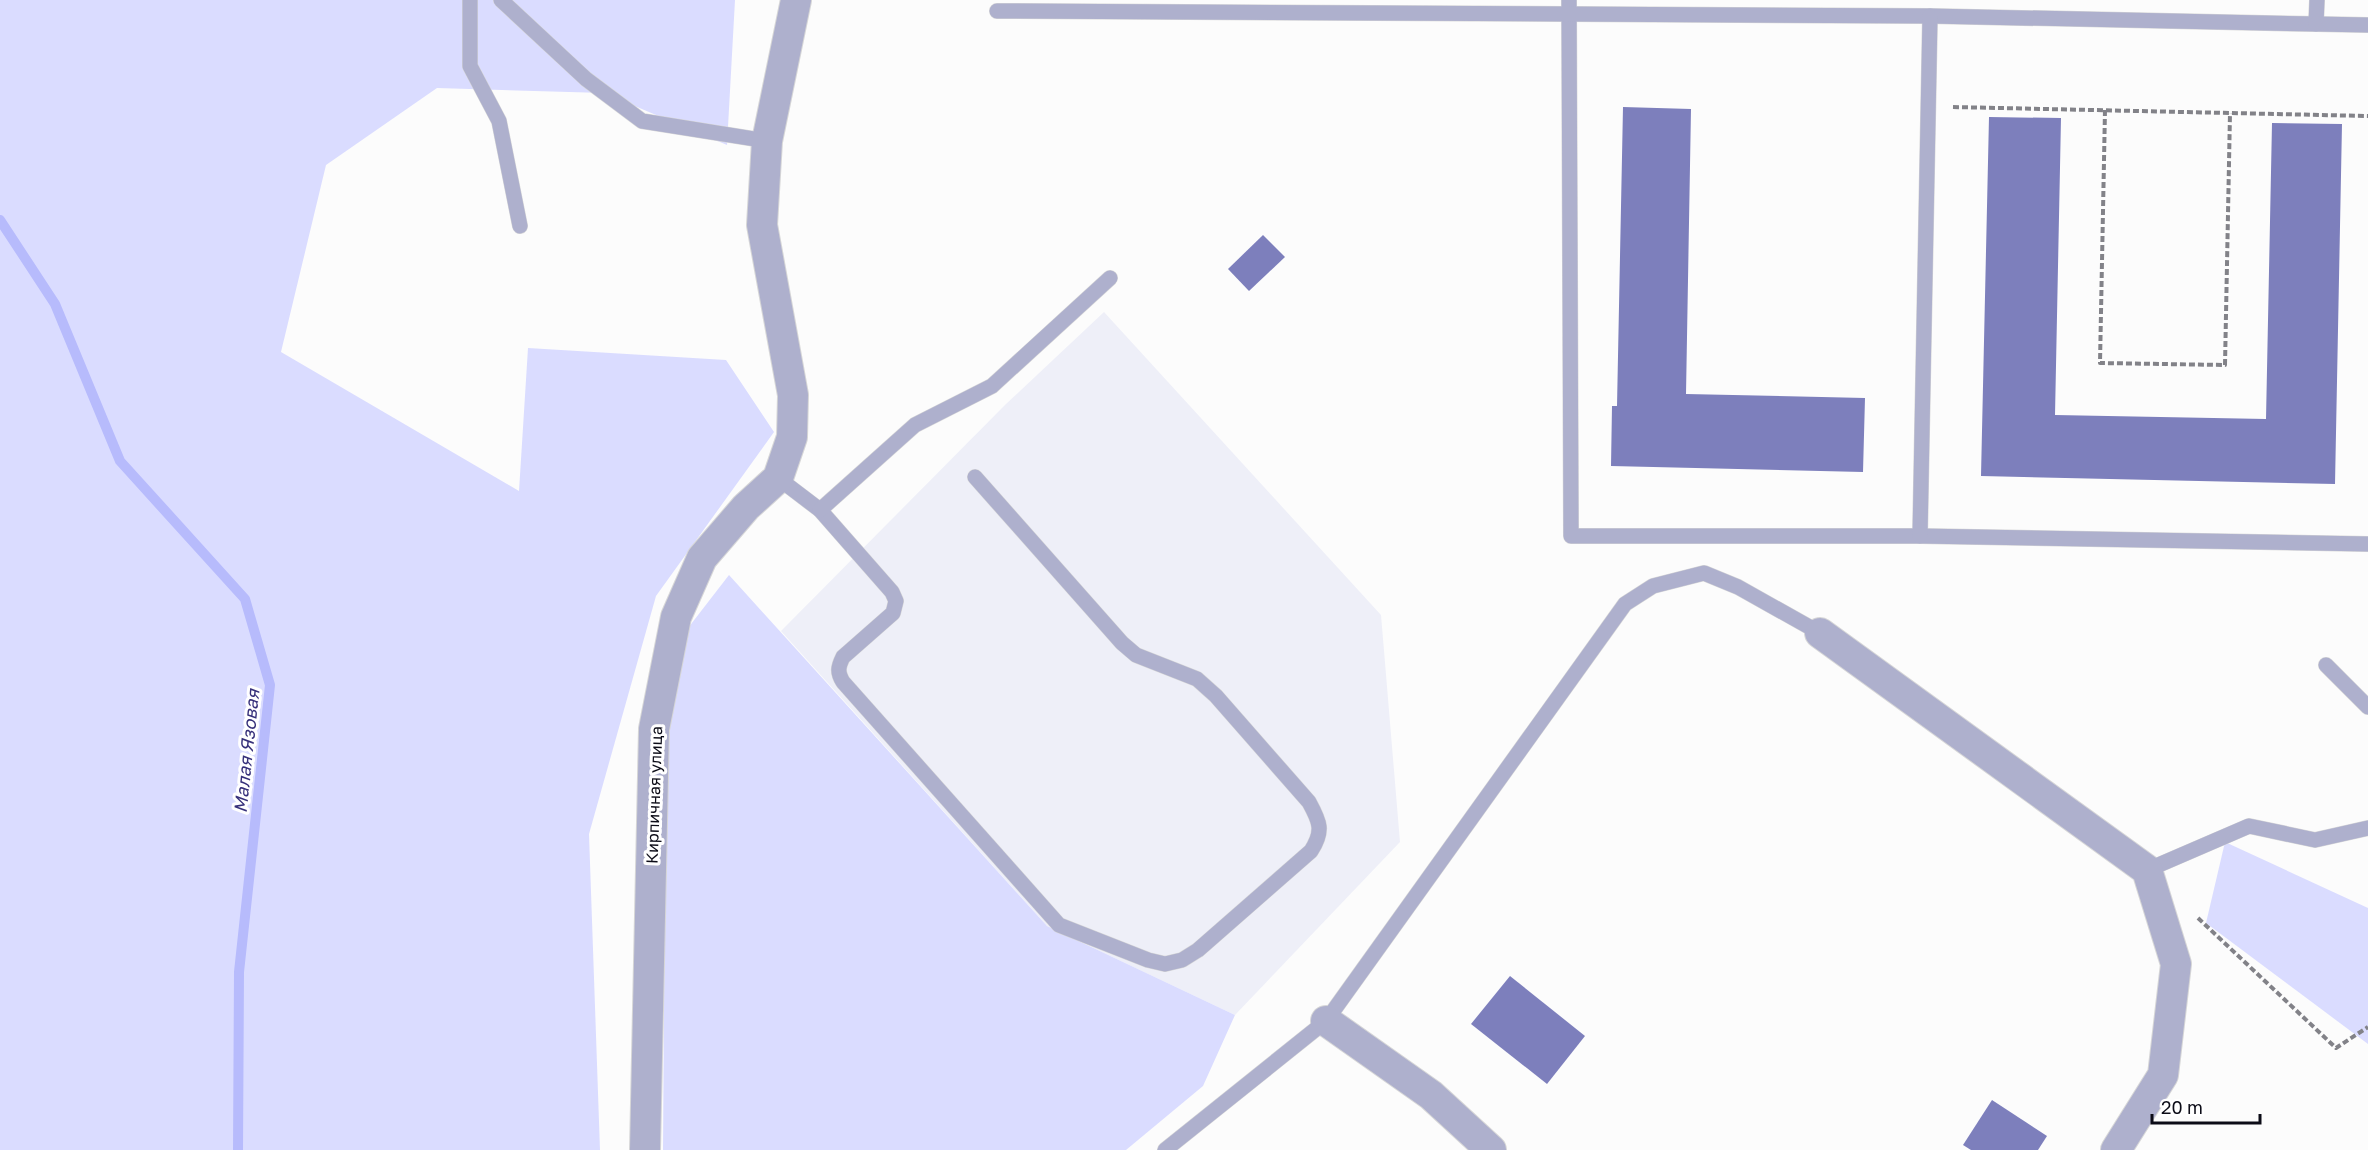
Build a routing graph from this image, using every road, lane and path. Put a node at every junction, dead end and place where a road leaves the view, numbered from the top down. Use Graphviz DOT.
graph roads {
  1 [pos="470,0"];
  2 [pos="501,0"];
  3 [pos="796,0"];
  4 [pos="2317,0"];
  5 [pos="1569,7"];
  6 [pos="997,10"];
  7 [pos="1930,16"];
  8 [pos="2316,24"];
  9 [pos="2368,25"];
  10 [pos="1928,107"];
  11 [pos="2105,110"];
  12 [pos="2230,113"];
  13 [pos="2368,116"];
  14 [pos="767,141"];
  15 [pos="520,226"];
  16 [pos="1110,278"];
  17 [pos="975,477"];
  18 [pos="778,478"];
  19 [pos="820,510"];
  20 [pos="1920,536"];
  21 [pos="2368,544"];
  22 [pos="1820,633"];
  23 [pos="2326,665"];
  24 [pos="2368,707"];
  25 [pos="2368,828"];
  26 [pos="2147,870"];
  27 [pos="2190,910"];
  28 [pos="1326,1021"];
  29 [pos="2368,1027"];
  30 [pos="645,1150"];
  31 [pos="1165,1150"];
  32 [pos="1491,1150"];
  33 [pos="2116,1150"];
  1 -- 15 [label="lane"];
  2 -- 14 [label="lane"];
  3 -- 14 [label="street"];
  4 -- 8 [label="lane"];
  5 -- 6 [label="lane"];
  5 -- 7 [label="lane"];
  5 -- 20 [label="lane"];
  7 -- 8 [label="lane"];
  7 -- 10 [label="lane"];
  8 -- 9 [label="lane"];
  10 -- 11 [label="path"];
  10 -- 20 [label="lane"];
  11 -- 12 [label="path"];
  11 -- 12 [label="path"];
  12 -- 13 [label="path"];
  14 -- 18 [label="street"];
  16 -- 19 [label="lane"];
  17 -- 19 [label="lane"];
  18 -- 19 [label="lane"];
  18 -- 30 [label="street, Кирпичная улица"];
  20 -- 21 [label="lane"];
  22 -- 26 [label="street"];
  22 -- 28 [label="lane"];
  23 -- 24 [label="lane"];
  25 -- 26 [label="lane"];
  26 -- 33 [label="street"];
  27 -- 29 [label="path"];
  28 -- 31 [label="lane"];
  28 -- 32 [label="street"];
}
